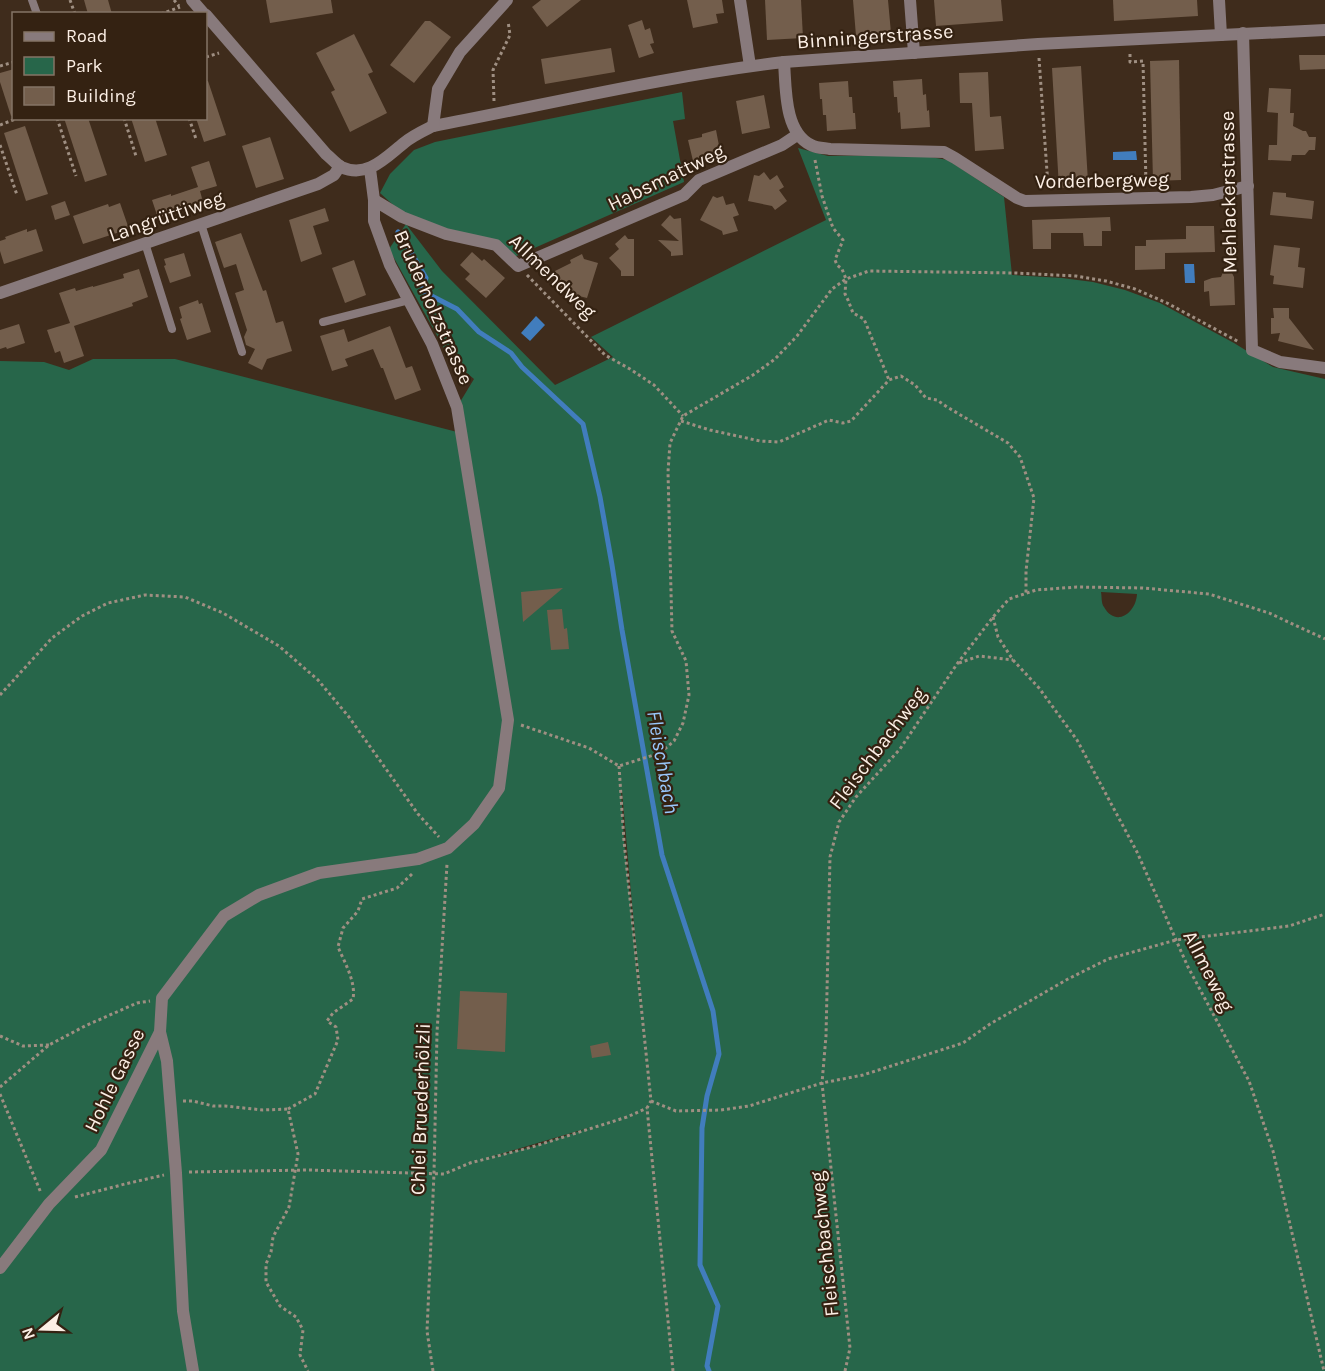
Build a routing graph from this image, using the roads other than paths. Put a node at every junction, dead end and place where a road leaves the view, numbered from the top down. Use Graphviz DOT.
graph roads {
  1 [pos="192,0"];
  2 [pos="740,0"];
  3 [pos="910,0"];
  4 [pos="1219,0"];
  5 [pos="505,1"];
  6 [pos="203,12"];
  7 [pos="207,16"];
  8 [pos="1325,30"];
  9 [pos="1244,33"];
  10 [pos="1221,34"];
  11 [pos="914,53"];
  12 [pos="784,62"];
  13 [pos="750,66"];
  14 [pos="433,126"];
  15 [pos="797,135"];
  16 [pos="340,166"];
  17 [pos="370,169"];
  18 [pos="1248,186"];
  19 [pos="374,200"];
  20 [pos="201,224"];
  21 [pos="145,243"];
  22 [pos="518,266"];
  23 [pos="0,293"];
  24 [pos="409,300"];
  25 [pos="323,322"];
  26 [pos="172,329"];
  27 [pos="242,352"];
  28 [pos="1325,368"];
  29 [pos="162,998"];
  30 [pos="160,1032"];
  31 [pos="0,1268"];
  32 [pos="194,1371"];
  1 -- 6 [label="street"];
  2 -- 13 [label="street"];
  3 -- 11 [label="street"];
  4 -- 10 [label="street"];
  5 -- 14 [label="street"];
  7 -- 16 [label="street"];
  8 -- 9 [label="street, Binningerstrasse"];
  9 -- 10 [label="street, Binningerstrasse"];
  9 -- 18 [label="street, Mehlackerstrasse"];
  10 -- 11 [label="street, Binningerstrasse"];
  11 -- 12 [label="street, Binningerstrasse"];
  12 -- 13 [label="street, Binningerstrasse"];
  12 -- 15 [label="street"];
  13 -- 14 [label="street, Binningerstrasse"];
  14 -- 17 [label="street"];
  15 -- 18 [label="street, Vorderbergweg"];
  15 -- 22 [label="street, Habsmattweg"];
  16 -- 17 [label="street"];
  16 -- 20 [label="street, Langrüttiweg"];
  17 -- 19 [label="street, Bruderholzstrasse"];
  18 -- 28 [label="street, Mehlackerstrasse"];
  19 -- 22 [label="street, Allmendweg"];
  19 -- 24 [label="street, Bruderholzstrasse"];
  20 -- 21 [label="street, Langrüttiweg"];
  20 -- 27 [label="lane"];
  21 -- 23 [label="street, Langrüttiweg"];
  21 -- 26 [label="lane"];
  24 -- 25 [label="lane"];
  24 -- 29 [label="street, Bruderholzstrasse"];
  29 -- 30 [label="street, Hohle Gasse"];
  30 -- 31 [label="street, Hohle Gasse"];
  30 -- 32 [label="street"];
}
